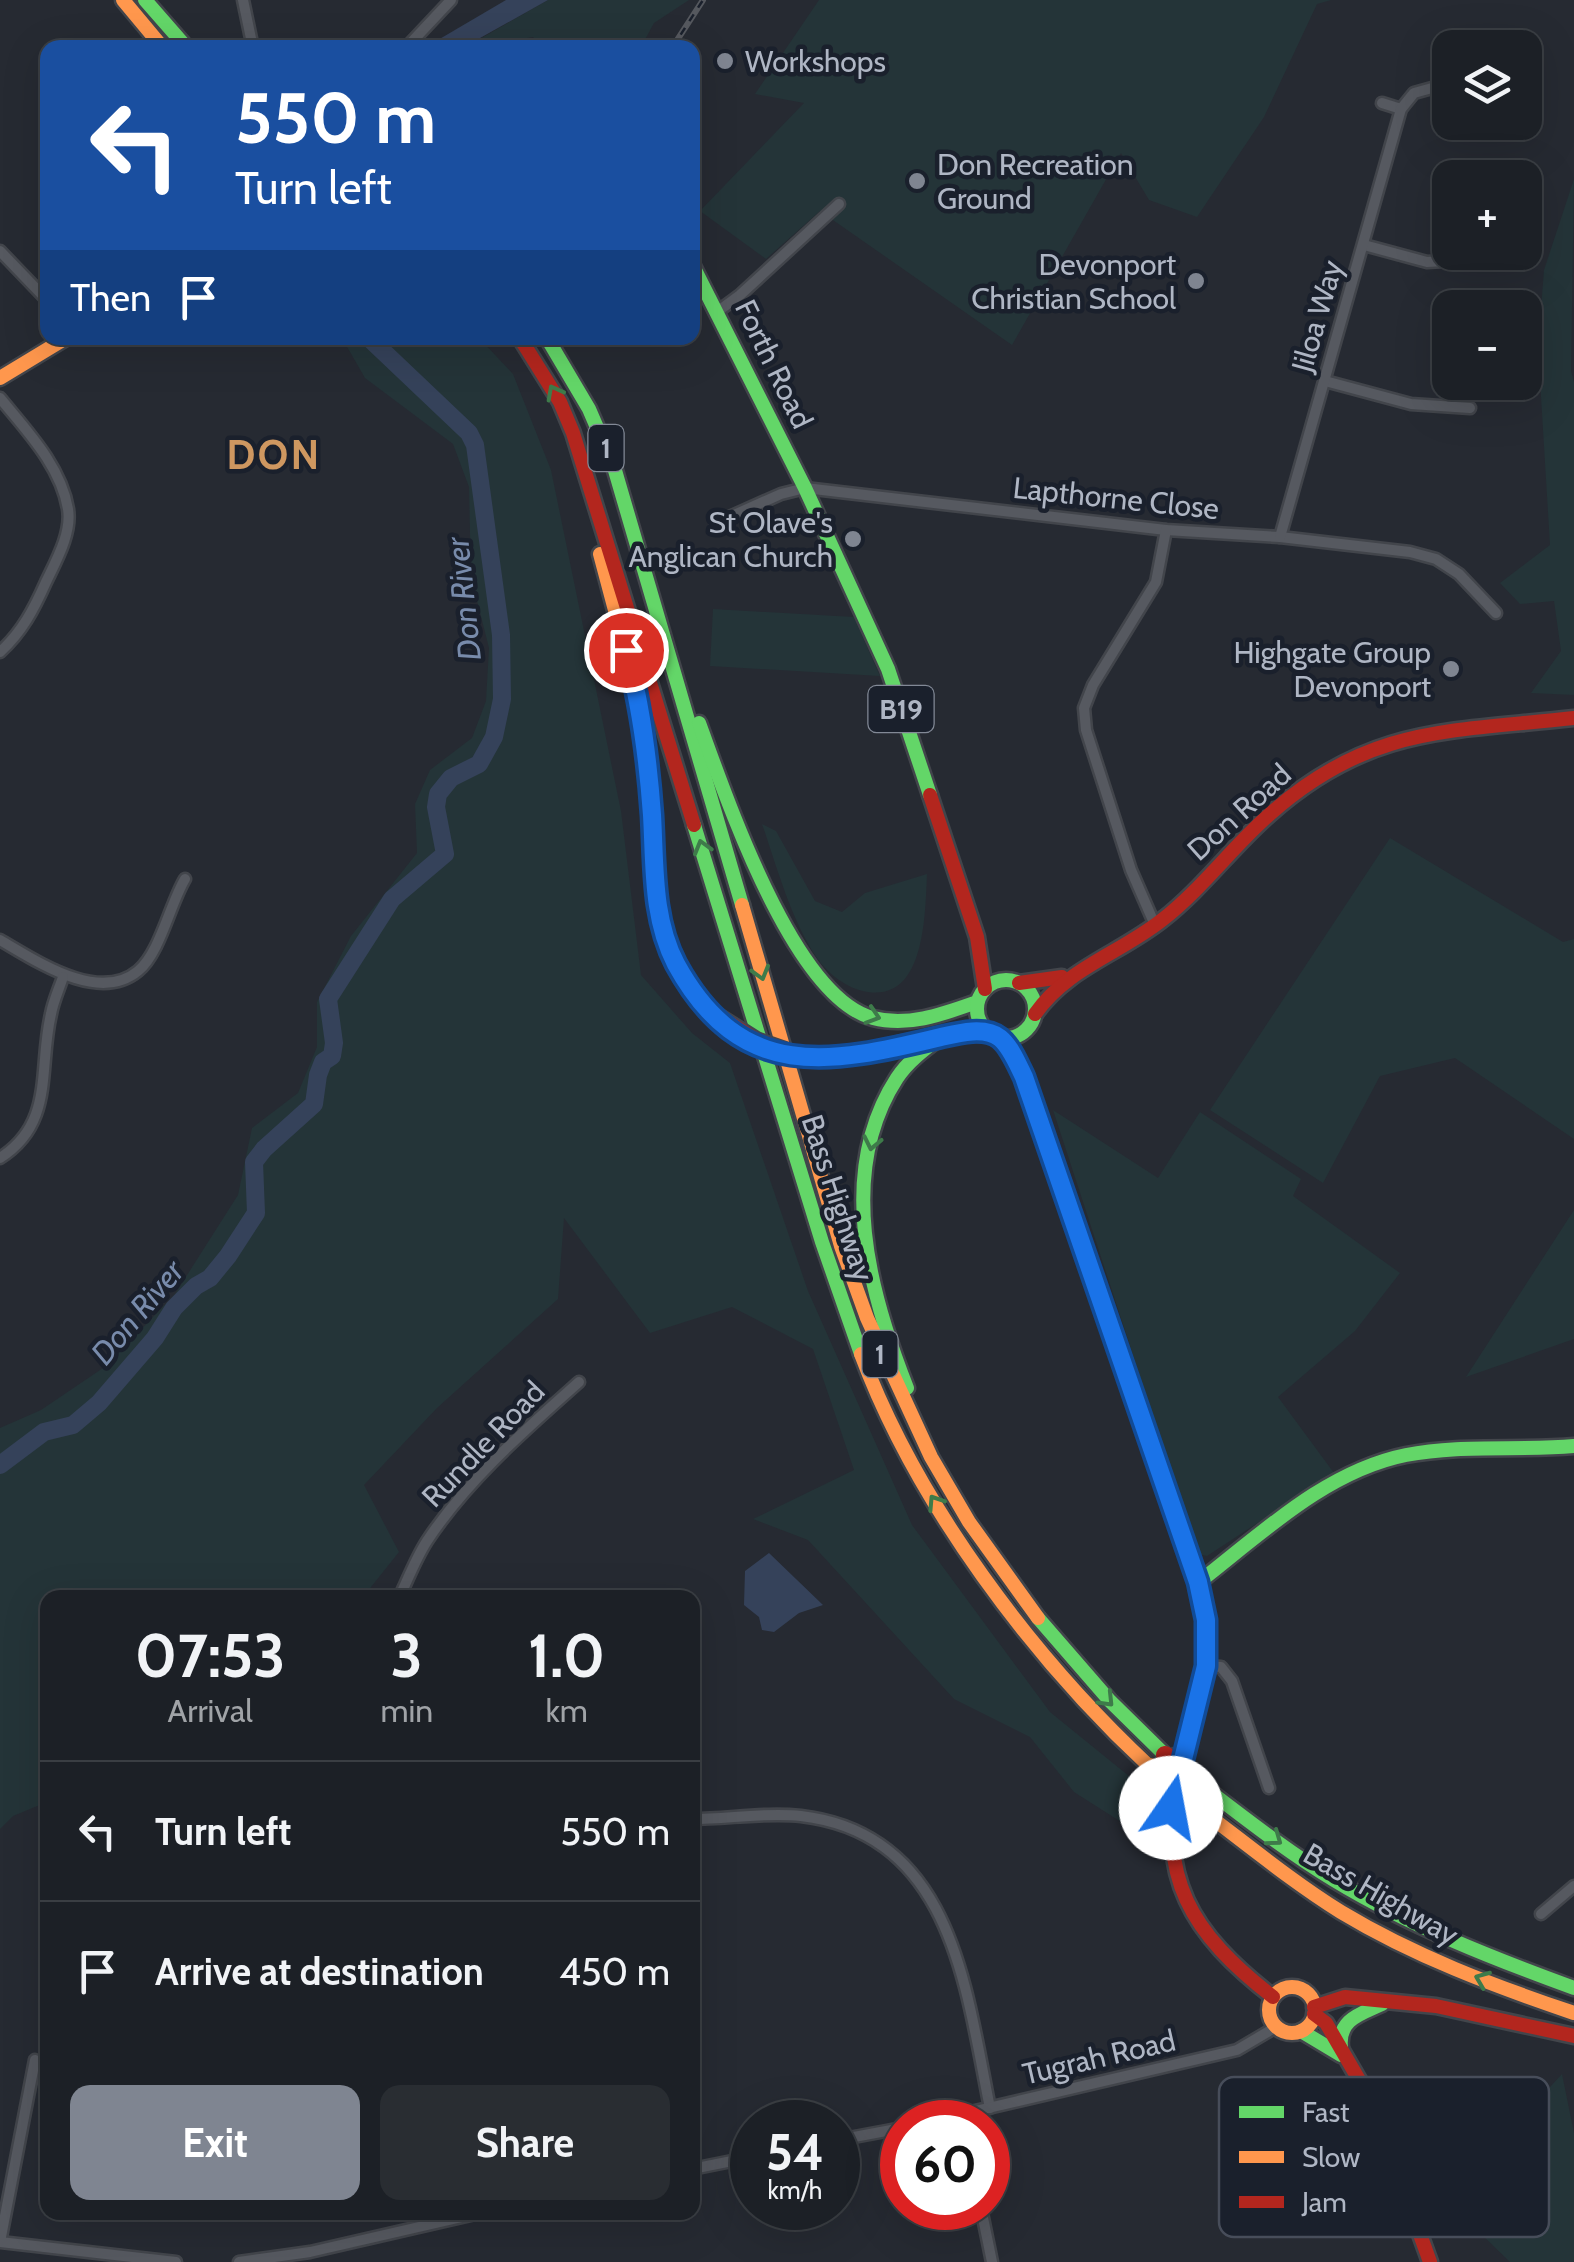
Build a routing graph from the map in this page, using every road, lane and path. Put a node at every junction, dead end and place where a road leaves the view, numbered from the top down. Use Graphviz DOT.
graph roads {
  1 [pos="122,0"];
  2 [pos="144,0"];
  3 [pos="242,0"];
  4 [pos="451,0"];
  5 [pos="156,40"];
  6 [pos="180,40"];
  7 [pos="252,40"];
  8 [pos="414,40"];
  9 [pos="1432,88"];
  10 [pos="1382,103"];
  11 [pos="1401,108"];
  12 [pos="839,204"];
  13 [pos="1364,245"];
  14 [pos="0,251"];
  15 [pos="1432,262"];
  16 [pos="700,279"];
  17 [pos="40,294"];
  18 [pos="717,312"];
  19 [pos="54,345"];
  20 [pos="524,345"];
  21 [pos="551,345"];
  22 [pos="0,378"];
  23 [pos="1325,381"];
  24 [pos="0,398"];
  25 [pos="1470,408"];
  26 [pos="578,450"];
  27 [pos="806,488"];
  28 [pos="716,523"];
  29 [pos="1166,530"];
  30 [pos="1280,537"];
  31 [pos="642,567"];
  32 [pos="1496,613"];
  33 [pos="0,652"];
  34 [pos="1574,718"];
  35 [pos="185,879"];
  36 [pos="1156,926"];
  37 [pos="978,937"];
  38 [pos="0,940"];
  39 [pos="1078,971"];
  40 [pos="64,976"];
  41 [pos="1013,982"];
  42 [pos="981,996"];
  43 [pos="1035,1014"];
  44 [pos="1025,1032"];
  45 [pos="942,1036"];
  46 [pos="996,1036"];
  47 [pos="1024,1077"];
  48 [pos="0,1158"];
  49 [pos="579,1382"];
  50 [pos="1574,1446"];
  51 [pos="964,1518"];
  52 [pos="1198,1582"];
  53 [pos="403,1590"];
  54 [pos="1206,1666"];
  55 [pos="1158,1761"];
  56 [pos="1269,1788"];
  57 [pos="700,1818"];
  58 [pos="1574,1886"];
  59 [pos="1541,1914"];
  60 [pos="1574,1988"];
  61 [pos="1273,1997"];
  62 [pos="1387,2002"];
  63 [pos="1314,2011"];
  64 [pos="1574,2012"];
  65 [pos="1276,2027"];
  66 [pos="1301,2031"];
  67 [pos="1574,2036"];
  68 [pos="1345,2054"];
  69 [pos="34,2060"];
  70 [pos="1358,2077"];
  71 [pos="988,2100"];
  72 [pos="1010,2103"];
  73 [pos="730,2161"];
  74 [pos="700,2167"];
  75 [pos="449,2220"];
  76 [pos="986,2230"];
  77 [pos="1421,2237"];
  78 [pos="0,2242"];
  79 [pos="992,2261"];
  80 [pos="176,2262"];
  81 [pos="239,2262"];
  82 [pos="979,2262"];
  83 [pos="1430,2262"];
  1 -- 5 [label="main road"];
  2 -- 6 [label="main road"];
  3 -- 7 [label="street"];
  4 -- 8 [label="street"];
  9 -- 11 [label="street"];
  10 -- 11 [label="street"];
  11 -- 13 [label="street, Jiloa Way"];
  12 -- 18 [label="street"];
  13 -- 15 [label="street"];
  13 -- 23 [label="street, Jiloa Way"];
  14 -- 17 [label="street"];
  16 -- 18 [label="main road, Forth Road / B19"];
  18 -- 27 [label="main road, Forth Road / B19"];
  19 -- 22 [label="main road"];
  26 -- 20 [label="main road, Bass Highway / 1, one-way"];
  21 -- 31 [label="main road, Bass Highway / 1"];
  23 -- 25 [label="street"];
  23 -- 30 [label="street, Jiloa Way"];
  24 -- 33 [label="street"];
  26 -- 45 [label="main road, bridge"];
  55 -- 26 [label="main road, Bass Highway / 1, one-way"];
  27 -- 28 [label="street, Lapthorne Close"];
  27 -- 29 [label="street, Lapthorne Close"];
  27 -- 37 [label="main road, B19"];
  29 -- 30 [label="street, Lapthorne Close"];
  29 -- 36 [label="street"];
  30 -- 32 [label="street, Lapthorne Close"];
  31 -- 42 [label="main road, one-way"];
  31 -- 51 [label="main road, Bass Highway / 1, one-way"];
  34 -- 36 [label="main road, Don Road"];
  35 -- 40 [label="street"];
  36 -- 39 [label="main road, Don Road"];
  37 -- 41 [label="main road, B19"];
  37 -- 42 [label="main road, B19"];
  38 -- 40 [label="street"];
  39 -- 41 [label="main road, Don Road"];
  39 -- 43 [label="main road, Don Road"];
  40 -- 48 [label="street"];
  41 -- 42 [label="main road"];
  41 -- 43 [label="main road, B19"];
  42 -- 46 [label="main road, B19"];
  43 -- 44 [label="main road, B19"];
  44 -- 46 [label="main road"];
  44 -- 47 [label="main road, B19"];
  45 -- 46 [label="main road"];
  45 -- 51 [label="main road, one-way"];
  46 -- 47 [label="main road, B19"];
  47 -- 52 [label="main road, B19"];
  49 -- 53 [label="street, Rundle Road"];
  50 -- 52 [label="main road"];
  51 -- 55 [label="main road, Bass Highway / 1, one-way"];
  52 -- 54 [label="main road, B19"];
  54 -- 56 [label="street"];
  54 -- 61 [label="main road, B19"];
  55 -- 60 [label="main road, Bass Highway / 1, one-way, bridge"];
  64 -- 55 [label="main road, Bass Highway / 1, one-way, bridge"];
  57 -- 71 [label="street"];
  58 -- 59 [label="street"];
  61 -- 63 [label="main road, B19"];
  61 -- 65 [label="main road"];
  62 -- 63 [label="main road"];
  62 -- 67 [label="main road"];
  62 -- 68 [label="main road"];
  63 -- 66 [label="main road"];
  63 -- 68 [label="main road"];
  65 -- 66 [label="main road"];
  65 -- 72 [label="street, Tugrah Road"];
  66 -- 68 [label="main road"];
  68 -- 70 [label="main road"];
  69 -- 78 [label="street"];
  73 -- 74 [label="street"];
  75 -- 81 [label="street"];
  76 -- 79 [label="street"];
  77 -- 83 [label="main road"];
  78 -- 80 [label="street"];
  79 -- 82 [label="street"];
}
